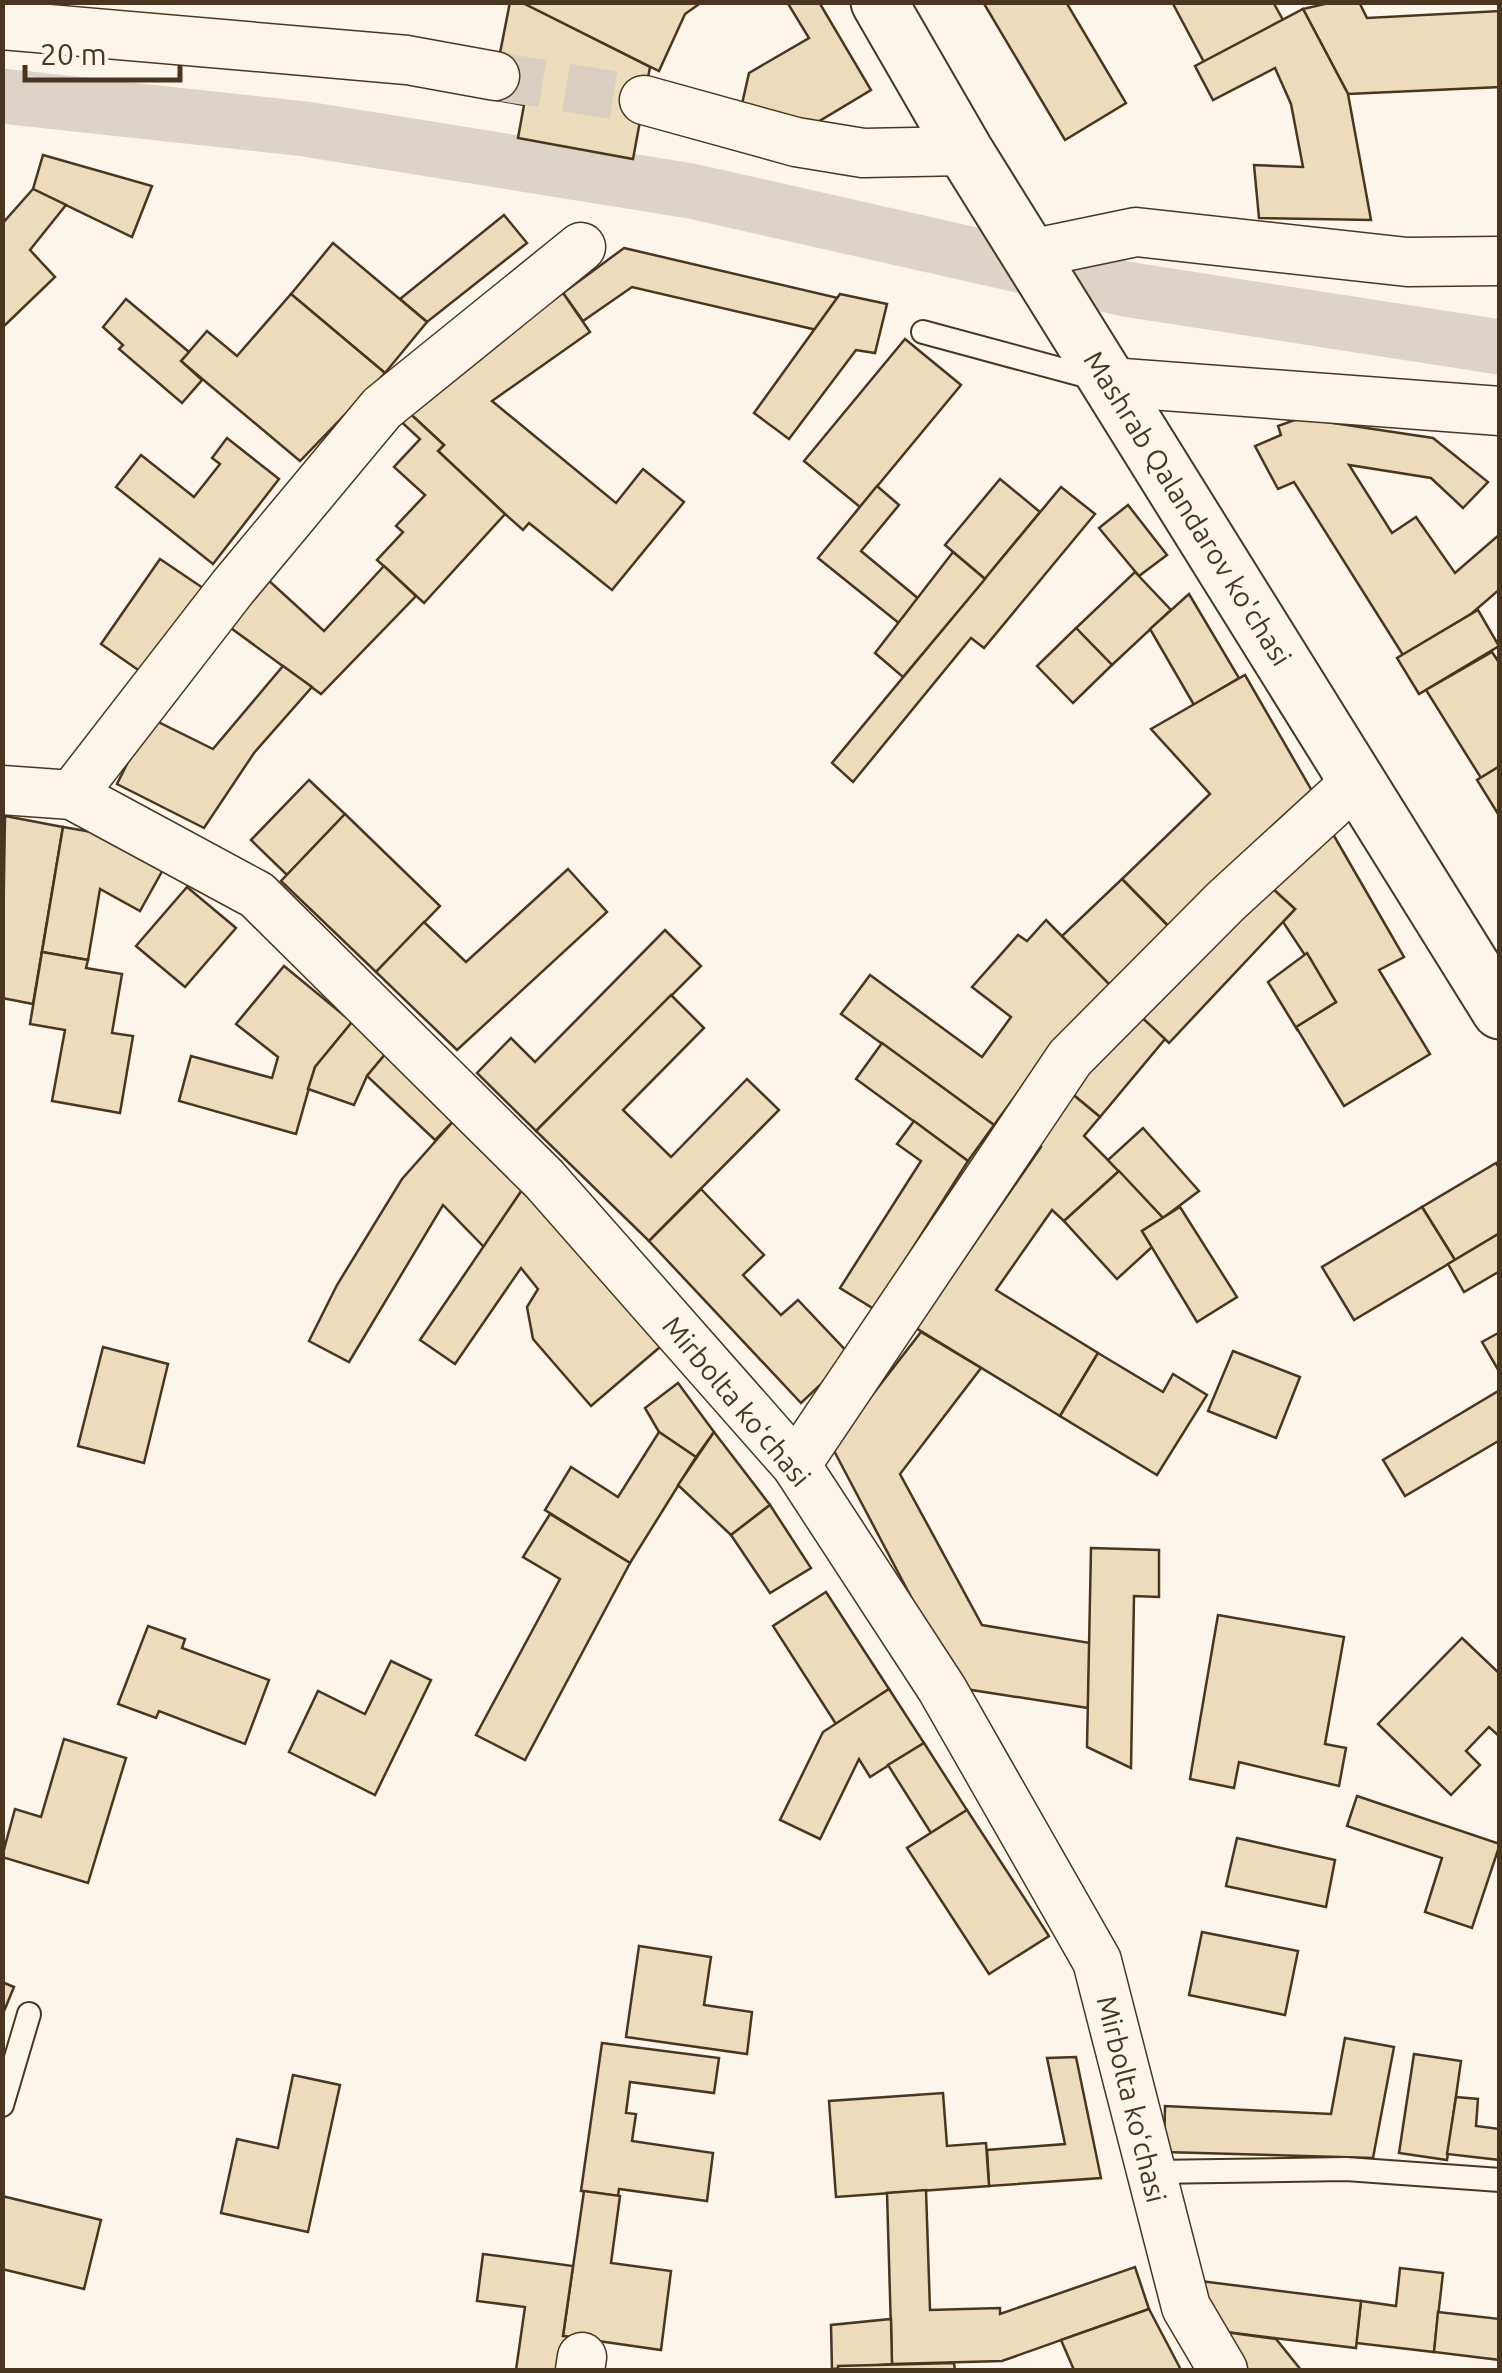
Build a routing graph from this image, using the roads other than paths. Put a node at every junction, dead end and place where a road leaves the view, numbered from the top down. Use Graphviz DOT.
graph roads {
  1 [pos="878,2"];
  2 [pos="2,25"];
  3 [pos="495,76"];
  4 [pos="644,100"];
  5 [pos="976,167"];
  6 [pos="581,247"];
  7 [pos="1030,254"];
  8 [pos="1500,261"];
  9 [pos="923,332"];
  10 [pos="1109,380"];
  11 [pos="1500,411"];
  12 [pos="1357,781"];
  13 [pos="2,790"];
  14 [pos="72,795"];
  15 [pos="1500,1011"];
  16 [pos="796,1465"];
  17 [pos="28,2014"];
  18 [pos="2,2104"];
  19 [pos="1151,2172"];
  20 [pos="1500,2180"];
  21 [pos="1223,2370"];
  1 -- 5 [label="main road, Mashrab Qalandarov ko'chasi"];
  2 -- 3 [label="street"];
  4 -- 5 [label="street"];
  5 -- 7 [label="main road, Mashrab Qalandarov ko'chasi"];
  6 -- 14 [label="street"];
  7 -- 8 [label="street"];
  7 -- 10 [label="main road, Mashrab Qalandarov ko'chasi"];
  9 -- 10 [label="lane"];
  10 -- 11 [label="street"];
  10 -- 12 [label="main road, Mashrab Qalandarov ko'chasi"];
  12 -- 15 [label="main road, Mashrab Qalandarov ko'chasi"];
  12 -- 16 [label="street"];
  13 -- 14 [label="street, Mirbolta koʻchasi"];
  14 -- 16 [label="street, Mirbolta koʻchasi"];
  16 -- 19 [label="street, Mirbolta koʻchasi"];
  17 -- 18 [label="lane"];
  19 -- 20 [label="lane"];
  19 -- 21 [label="street, Mirbolta koʻchasi"];
}
